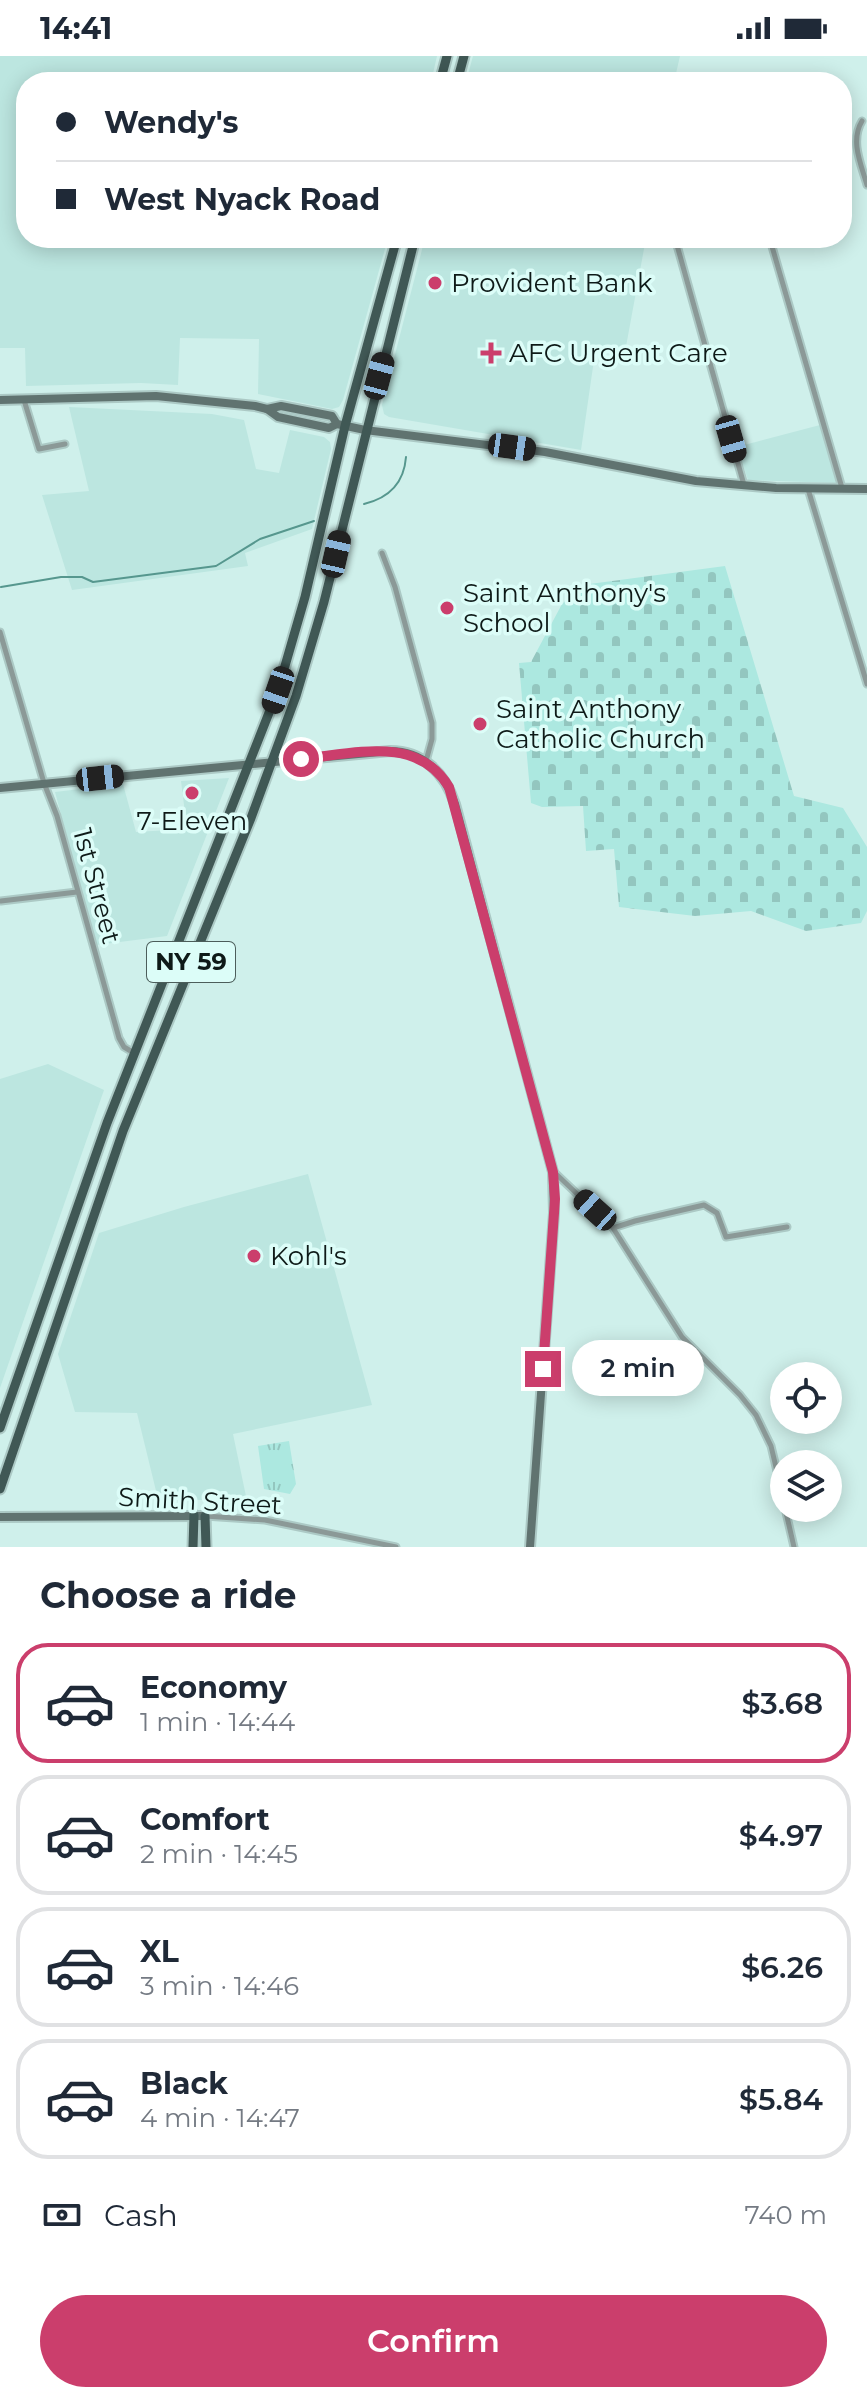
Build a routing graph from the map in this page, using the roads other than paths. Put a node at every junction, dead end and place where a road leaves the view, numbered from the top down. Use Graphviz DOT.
graph roads {
  1 [pos="862,121"];
  2 [pos="867,185"];
  3 [pos="394,248"];
  4 [pos="412,248"];
  5 [pos="678,248"];
  6 [pos="772,248"];
  7 [pos="0,400"];
  8 [pos="24,400"];
  9 [pos="341,425"];
  10 [pos="365,430"];
  11 [pos="65,444"];
  12 [pos="744,486"];
  13 [pos="808,488"];
  14 [pos="842,489"];
  15 [pos="867,489"];
  16 [pos="382,553"];
  17 [pos="0,632"];
  18 [pos="867,684"];
  19 [pos="273,761"];
  20 [pos="426,761"];
  21 [pos="251,763"];
  22 [pos="44,783"];
  23 [pos="0,788"];
  24 [pos="77,892"];
  25 [pos="1,901"];
  26 [pos="134,1053"];
  27 [pos="553,1172"];
  28 [pos="787,1227"];
  29 [pos="613,1228"];
  30 [pos="0,1428"];
  31 [pos="772,1450"];
  32 [pos="0,1489"];
  33 [pos="194,1515"];
  34 [pos="205,1516"];
  35 [pos="0,1517"];
  36 [pos="788,1522"];
  37 [pos="193,1547"];
  38 [pos="206,1547"];
  39 [pos="396,1547"];
  40 [pos="530,1547"];
  41 [pos="794,1547"];
  1 -- 2 [label="street"];
  3 -- 9 [label="main road, NY 59"];
  4 -- 10 [label="main road, NY 59"];
  5 -- 12 [label="street"];
  6 -- 14 [label="street"];
  7 -- 8 [label="street"];
  8 -- 9 [label="street"];
  8 -- 11 [label="street"];
  9 -- 10 [label="street"];
  9 -- 21 [label="main road, NY 59"];
  10 -- 12 [label="street"];
  10 -- 19 [label="main road, NY 59"];
  12 -- 13 [label="street"];
  13 -- 14 [label="street"];
  13 -- 18 [label="street"];
  14 -- 15 [label="street"];
  16 -- 20 [label="street"];
  17 -- 22 [label="street, 1st Street"];
  19 -- 20 [label="street"];
  19 -- 21 [label="street"];
  19 -- 32 [label="main road, NY 59"];
  20 -- 27 [label="street"];
  21 -- 22 [label="street"];
  21 -- 26 [label="main road, NY 59"];
  22 -- 23 [label="street"];
  22 -- 24 [label="street, 1st Street"];
  24 -- 25 [label="street"];
  24 -- 26 [label="street, 1st Street"];
  26 -- 30 [label="main road, NY 59"];
  27 -- 29 [label="street"];
  27 -- 40 [label="street"];
  28 -- 29 [label="street"];
  29 -- 31 [label="street"];
  33 -- 34 [label="street, Smith Street"];
  33 -- 35 [label="street, Smith Street"];
  33 -- 37 [label="main road"];
  34 -- 38 [label="main road"];
  34 -- 39 [label="street, Smith Street"];
  36 -- 41 [label="street"];
}
